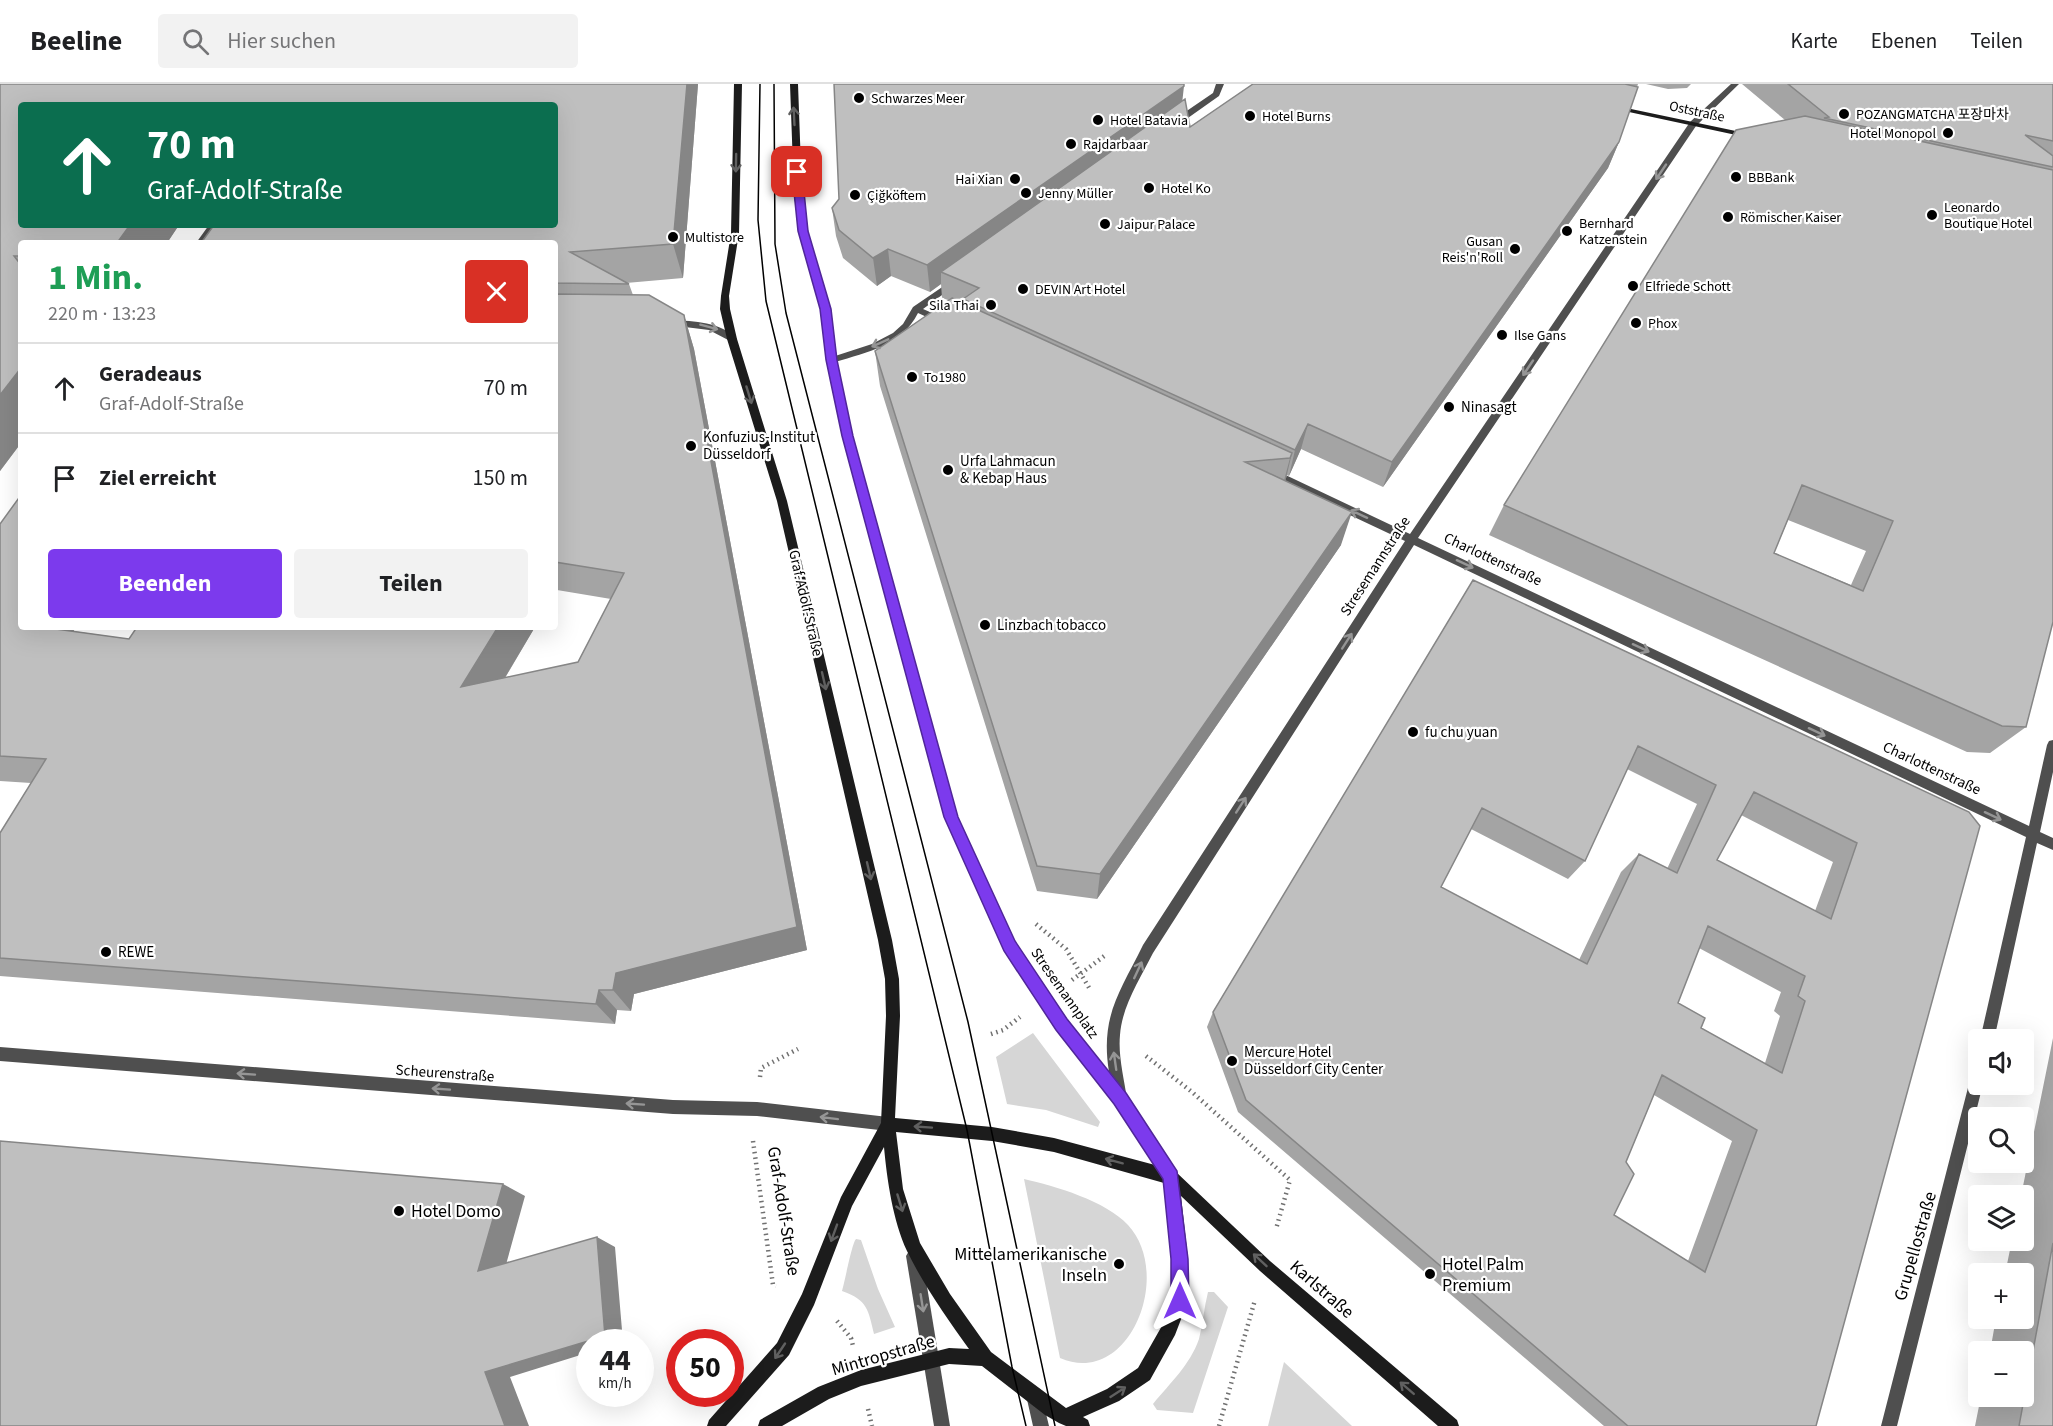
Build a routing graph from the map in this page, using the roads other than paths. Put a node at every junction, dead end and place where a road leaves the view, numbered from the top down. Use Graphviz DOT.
graph roads {
  1 [pos="738,84"];
  2 [pos="794,84"];
  3 [pos="1220,84"];
  4 [pos="1735,84"];
  5 [pos="1602,104"];
  6 [pos="1693,124"];
  7 [pos="1166,130"];
  8 [pos="1763,139"];
  9 [pos="965,274"];
  10 [pos="916,309"];
  11 [pos="660,323"];
  12 [pos="949,324"];
  13 [pos="732,339"];
  14 [pos="832,360"];
  15 [pos="1262,469"];
  16 [pos="1412,539"];
  17 [pos="2053,745"];
  18 [pos="2032,834"];
  19 [pos="2053,844"];
  20 [pos="1988,1029"];
  21 [pos="0,1054"];
  22 [pos="1974,1095"];
  23 [pos="1120,1099"];
  24 [pos="888,1124"];
  25 [pos="1171,1177"];
  26 [pos="913,1245"];
  27 [pos="985,1358"];
  28 [pos="931,1359"];
  29 [pos="1034,1395"];
  30 [pos="1065,1417"];
  31 [pos="715,1426"];
  32 [pos="766,1426"];
  33 [pos="942,1426"];
  34 [pos="1041,1426"];
  35 [pos="1082,1426"];
  36 [pos="1451,1426"];
  37 [pos="1889,1426"];
  1 -- 13 [label="main road, Graf-Adolf-Straße, one-way"];
  14 -- 2 [label="main road, one-way"];
  3 -- 7 [label="street"];
  4 -- 6 [label="street, Stresemannstraße"];
  5 -- 6 [label="main road, Oststraße"];
  6 -- 8 [label="main road, Oststraße"];
  6 -- 16 [label="street, Stresemannstraße, one-way"];
  9 -- 10 [label="street"];
  10 -- 12 [label="street"];
  10 -- 14 [label="street, one-way"];
  11 -- 13 [label="street, one-way"];
  13 -- 24 [label="main road, Graf-Adolf-Straße, one-way"];
  14 -- 23 [label="main road, Stresemannplatz"];
  16 -- 15 [label="street, Charlottenstraße, one-way"];
  16 -- 18 [label="street, Charlottenstraße, one-way"];
  23 -- 16 [label="street, Stresemannstraße, one-way"];
  17 -- 18 [label="street"];
  18 -- 19 [label="street, Charlottenstraße"];
  18 -- 20 [label="street"];
  24 -- 21 [label="street, Scheurenstraße, one-way"];
  22 -- 37 [label="street, Grupellostraße"];
  23 -- 25 [label="main road, Stresemannplatz"];
  25 -- 24 [label="main road, one-way"];
  24 -- 26 [label="main road, Graf-Adolf-Straße, one-way"];
  24 -- 31 [label="main road, Graf-Adolf-Straße, one-way"];
  30 -- 25 [label="main road, Stresemannplatz, one-way"];
  36 -- 25 [label="main road, Karlstraße, one-way"];
  26 -- 27 [label="main road, Graf-Adolf-Straße"];
  26 -- 28 [label="street, Graf-Adolf-Straße, one-way"];
  27 -- 28 [label="main road, Mintropstraße"];
  27 -- 29 [label="main road, Graf-Adolf-Straße"];
  28 -- 32 [label="main road, Mintropstraße"];
  28 -- 33 [label="street, Graf-Adolf-Straße"];
  29 -- 30 [label="main road, Graf-Adolf-Straße"];
  29 -- 34 [label="street"];
  30 -- 35 [label="main road"];
}
